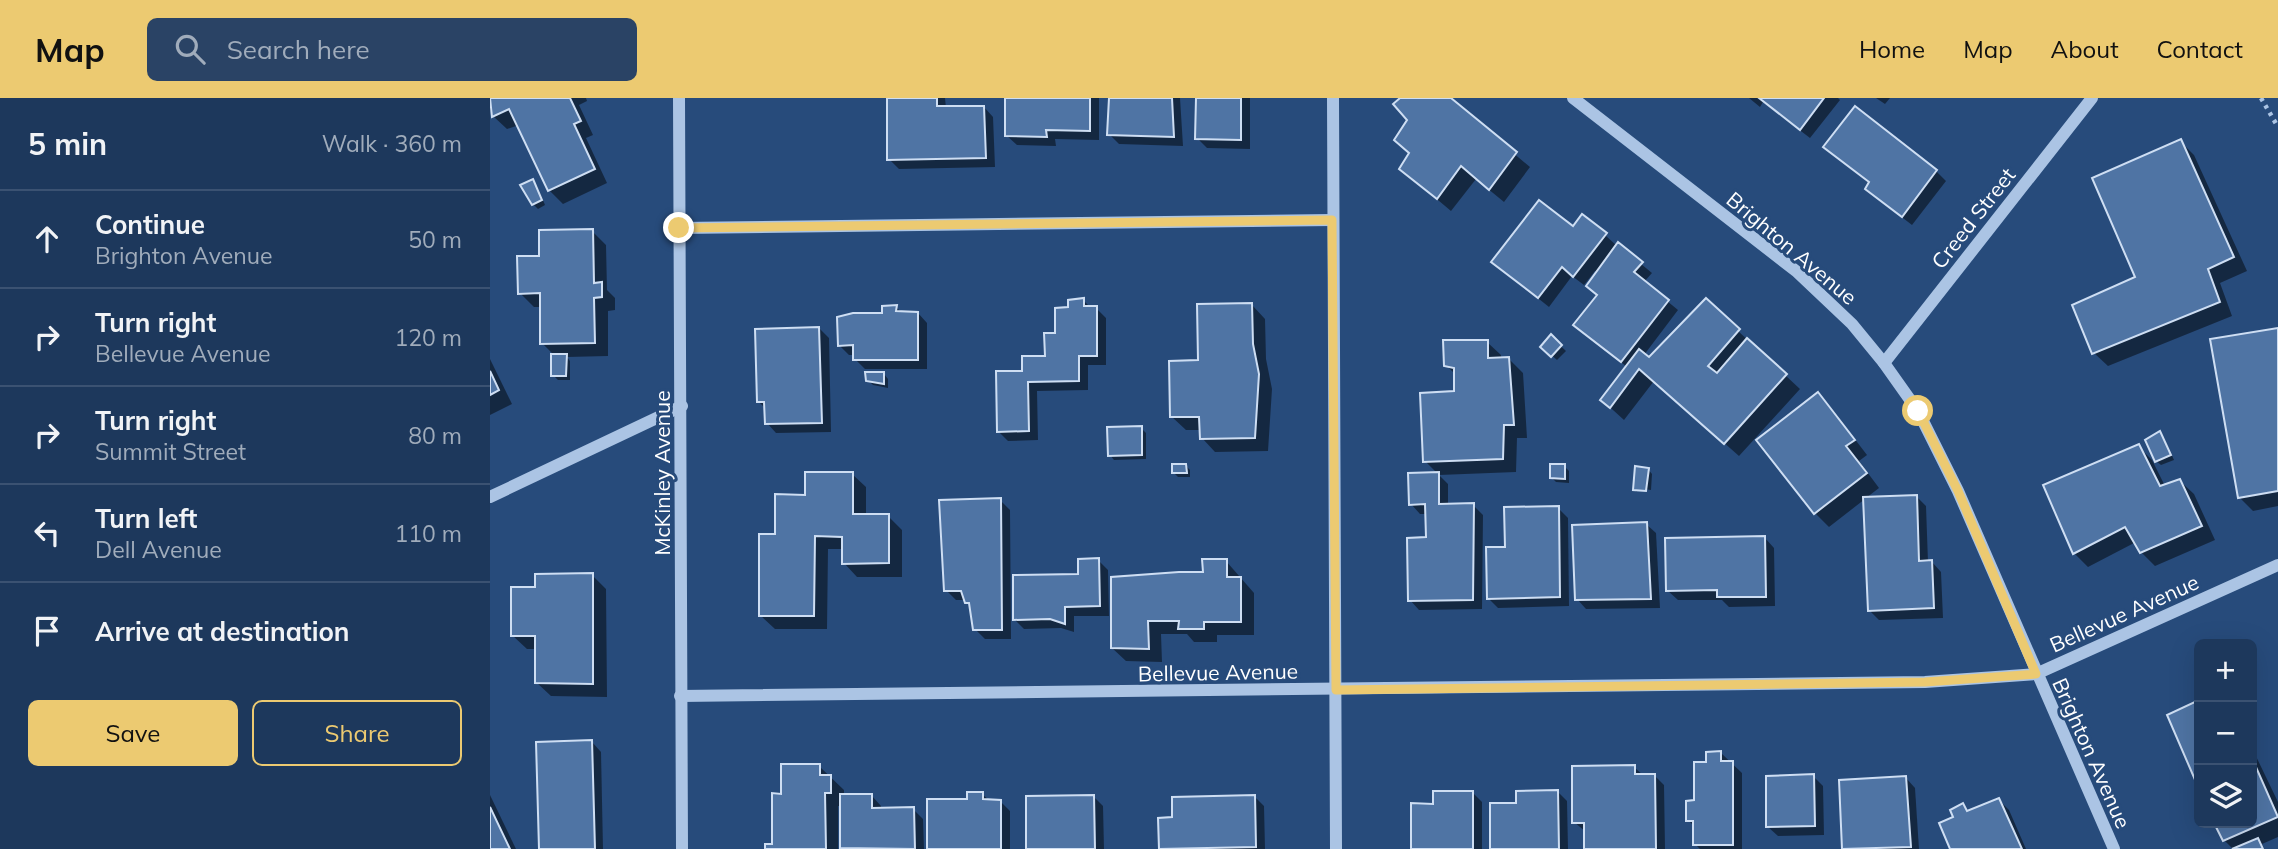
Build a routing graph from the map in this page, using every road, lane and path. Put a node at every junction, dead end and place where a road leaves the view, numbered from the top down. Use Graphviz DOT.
graph roads {
  1 [pos="679,98"];
  2 [pos="1333,98"];
  3 [pos="1573,98"];
  4 [pos="2092,98"];
  5 [pos="2261,98"];
  6 [pos="2278,127"];
  7 [pos="1332,220"];
  8 [pos="679,228"];
  9 [pos="1884,363"];
  10 [pos="682,406"];
  11 [pos="490,497"];
  12 [pos="2278,565"];
  13 [pos="2036,674"];
  14 [pos="1336,690"];
  15 [pos="680,696"];
  16 [pos="682,849"];
  17 [pos="1336,849"];
  18 [pos="2114,849"];
  1 -- 8 [label="street, McKinley Avenue"];
  2 -- 7 [label="street"];
  3 -- 9 [label="street, Brighton Avenue"];
  4 -- 9 [label="street, Creed Street"];
  5 -- 6 [label="path"];
  7 -- 8 [label="street"];
  7 -- 14 [label="street"];
  8 -- 10 [label="street, McKinley Avenue"];
  9 -- 13 [label="street, Brighton Avenue"];
  10 -- 11 [label="street"];
  10 -- 15 [label="street, McKinley Avenue"];
  12 -- 13 [label="street, Bellevue Avenue"];
  13 -- 14 [label="street, Bellevue Avenue"];
  13 -- 18 [label="street, Brighton Avenue"];
  14 -- 15 [label="street, Bellevue Avenue"];
  14 -- 17 [label="street"];
  15 -- 16 [label="street, McKinley Avenue"];
}
